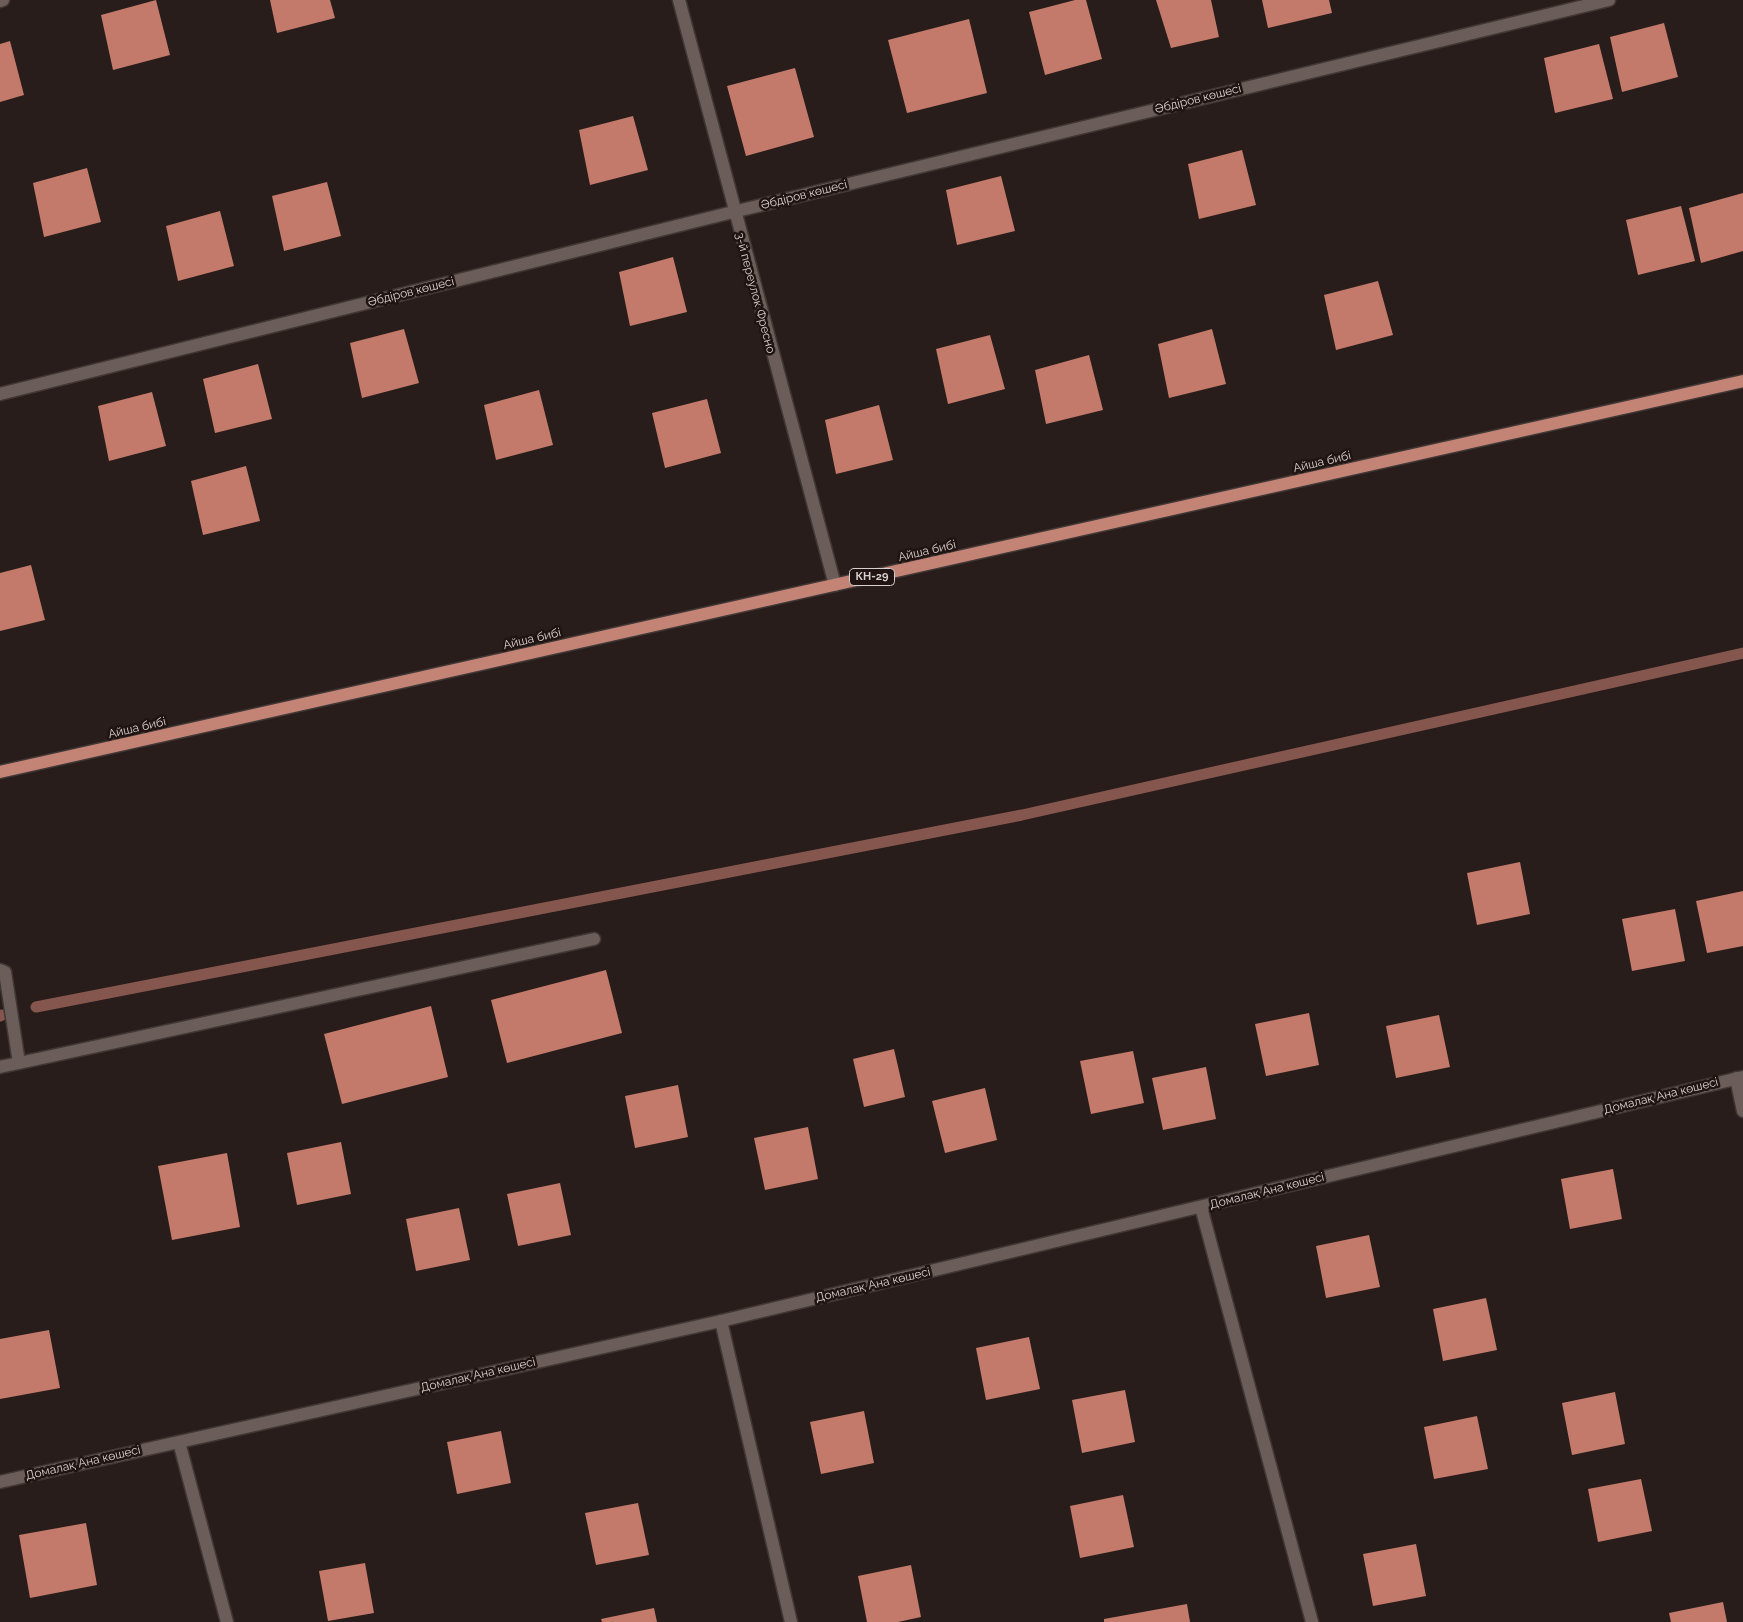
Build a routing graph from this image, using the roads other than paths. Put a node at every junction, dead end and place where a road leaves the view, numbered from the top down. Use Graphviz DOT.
graph roads {
  1 [pos="678,0"];
  2 [pos="1609,0"];
  3 [pos="733,212"];
  4 [pos="1743,381"];
  5 [pos="0,394"];
  6 [pos="835,585"];
  7 [pos="0,772"];
  8 [pos="594,939"];
  9 [pos="0,970"];
  10 [pos="19,1063"];
  11 [pos="0,1067"];
  12 [pos="1740,1078"];
  13 [pos="1743,1111"];
  14 [pos="1201,1207"];
  15 [pos="720,1321"];
  16 [pos="179,1442"];
  17 [pos="0,1482"];
  18 [pos="227,1622"];
  19 [pos="791,1622"];
  20 [pos="1312,1622"];
  1 -- 3 [label="street, 3-й переулок Фресно"];
  2 -- 3 [label="street, Әбдіров көшесі"];
  3 -- 5 [label="street, Әбдіров көшесі"];
  3 -- 6 [label="street, 3-й переулок Фресно"];
  4 -- 6 [label="main road, Айша бибі / КН-29"];
  6 -- 7 [label="main road, Айша бибі / КН-29"];
  8 -- 10 [label="street"];
  9 -- 10 [label="street"];
  10 -- 11 [label="street"];
  12 -- 13 [label="street"];
  12 -- 14 [label="street, Домалақ Ана көшесі"];
  14 -- 15 [label="street, Домалақ Ана көшесі"];
  14 -- 20 [label="street"];
  15 -- 16 [label="street, Домалақ Ана көшесі"];
  15 -- 19 [label="street"];
  16 -- 17 [label="street, Домалақ Ана көшесі"];
  16 -- 18 [label="street"];
}
